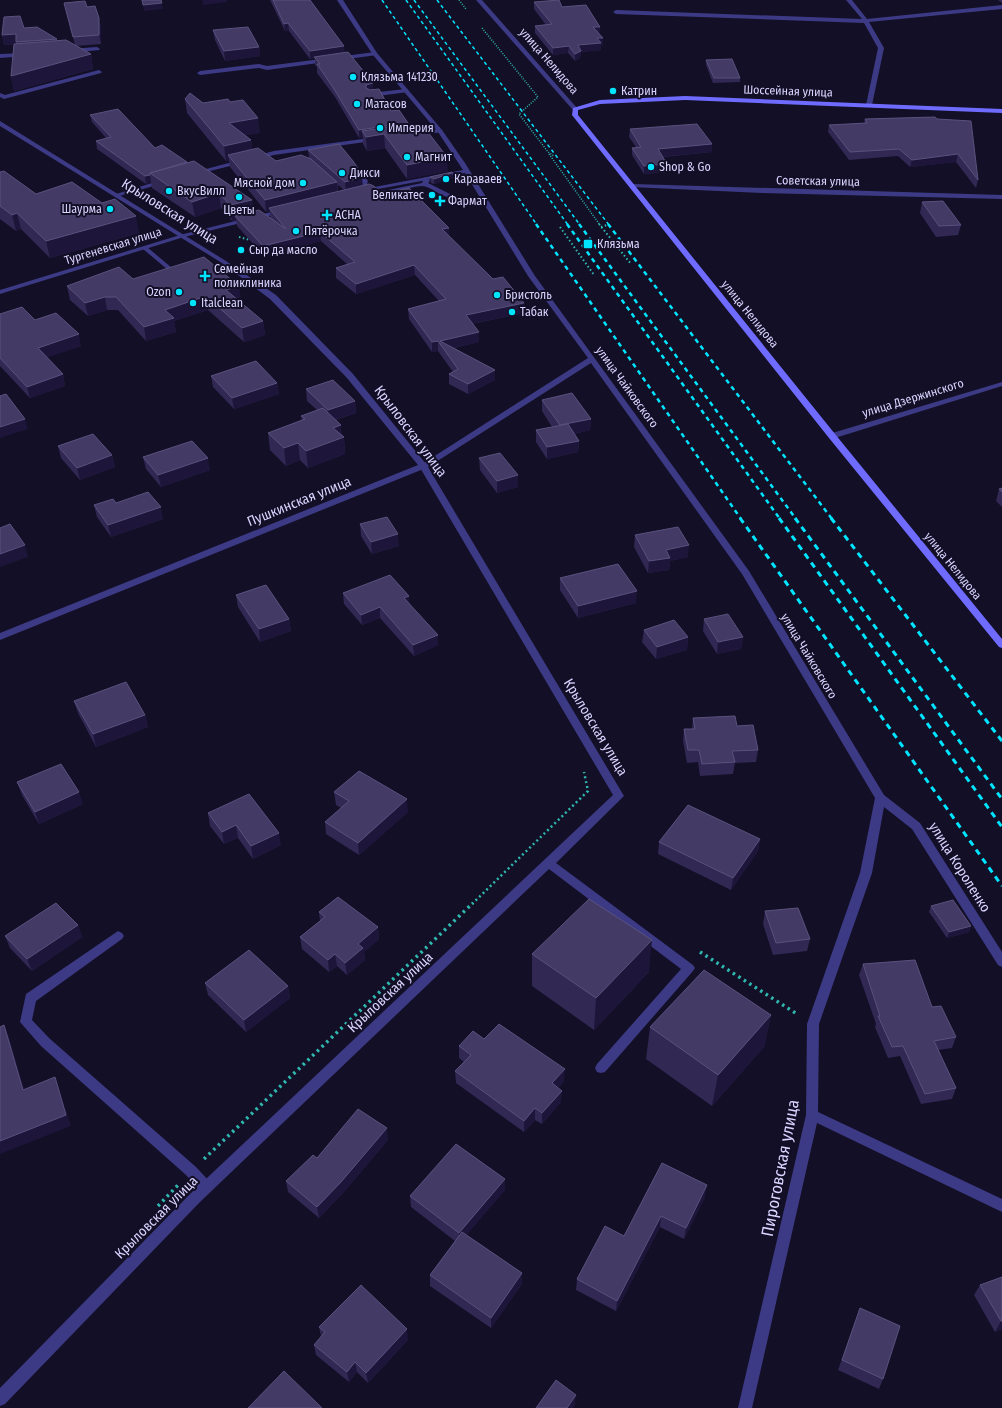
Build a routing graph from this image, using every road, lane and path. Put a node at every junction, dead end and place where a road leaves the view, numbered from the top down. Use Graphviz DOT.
graph roads {
  1 [pos="340,0"];
  2 [pos="459,0"];
  3 [pos="479,0"];
  4 [pos="849,0"];
  5 [pos="1002,7"];
  6 [pos="469,12"];
  7 [pos="616,12"];
  8 [pos="866,21"];
  9 [pos="479,24"];
  10 [pos="97,49"];
  11 [pos="60,51"];
  12 [pos="30,54"];
  13 [pos="375,54"];
  14 [pos="0,56"];
  15 [pos="100,72"];
  16 [pos="200,73"];
  17 [pos="406,91"];
  18 [pos="0,95"];
  19 [pos="370,95"];
  20 [pos="869,105"];
  21 [pos="575,109"];
  22 [pos="1002,110"];
  23 [pos="0,123"];
  24 [pos="440,131"];
  25 [pos="405,135"];
  26 [pos="382,138"];
  27 [pos="548,152"];
  28 [pos="274,154"];
  29 [pos="554,156"];
  30 [pos="286,158"];
  31 [pos="467,171"];
  32 [pos="358,172"];
  33 [pos="186,175"];
  34 [pos="172,179"];
  35 [pos="425,181"];
  36 [pos="633,186"];
  37 [pos="369,190"];
  38 [pos="357,193"];
  39 [pos="116,195"];
  40 [pos="451,196"];
  41 [pos="1002,197"];
  42 [pos="294,208"];
  43 [pos="607,225"];
  44 [pos="560,227"];
  45 [pos="601,227"];
  46 [pos="182,236"];
  47 [pos="145,248"];
  48 [pos="632,264"];
  49 [pos="176,274"];
  50 [pos="594,275"];
  51 [pos="0,292"];
  52 [pos="592,359"];
  53 [pos="1002,384"];
  54 [pos="832,436"];
  55 [pos="423,466"];
  56 [pos="0,638"];
  57 [pos="1002,646"];
  58 [pos="584,770"];
  59 [pos="880,798"];
  60 [pos="548,863"];
  61 [pos="118,936"];
  62 [pos="697,950"];
  63 [pos="1002,962"];
  64 [pos="813,1024"];
  65 [pos="601,1068"];
  66 [pos="812,1115"];
  67 [pos="191,1171"];
  68 [pos="206,1187"];
  69 [pos="1002,1206"];
  70 [pos="153,1211"];
  71 [pos="0,1399"];
  72 [pos="745,1408"];
  1 -- 13 [label="street, улица Чайковского"];
  2 -- 6 [label="path"];
  3 -- 21 [label="street, улица Нелидова"];
  4 -- 8 [label="street"];
  5 -- 8 [label="street"];
  7 -- 8 [label="street"];
  8 -- 20 [label="street"];
  9 -- 27 [label="path"];
  10 -- 11 [label="street"];
  12 -- 14 [label="street"];
  13 -- 16 [label="street"];
  13 -- 17 [label="street, улица Чайковского"];
  15 -- 18 [label="street"];
  17 -- 19 [label="street"];
  17 -- 24 [label="street, улица Чайковского"];
  20 -- 21 [label="main road, Шоссейная улица"];
  20 -- 22 [label="main road, Шоссейная улица"];
  21 -- 36 [label="main road, улица Нелидова"];
  23 -- 39 [label="street, Крыловская улица"];
  24 -- 25 [label="street"];
  24 -- 31 [label="street, улица Чайковского"];
  26 -- 28 [label="street"];
  27 -- 29 [label="path"];
  27 -- 45 [label="path"];
  28 -- 30 [label="street"];
  28 -- 33 [label="street"];
  31 -- 35 [label="street"];
  31 -- 52 [label="street, улица Чайковского"];
  32 -- 37 [label="street"];
  34 -- 39 [label="street"];
  35 -- 37 [label="street"];
  35 -- 40 [label="street"];
  36 -- 41 [label="street, Советская улица"];
  36 -- 54 [label="main road, улица Нелидова"];
  37 -- 38 [label="street"];
  39 -- 46 [label="street, Крыловская улица"];
  42 -- 46 [label="street, Тургеневская улица"];
  43 -- 45 [label="path"];
  44 -- 50 [label="path"];
  45 -- 48 [label="path"];
  46 -- 47 [label="street, Тургеневская улица"];
  46 -- 55 [label="street, Крыловская улица"];
  47 -- 49 [label="street"];
  47 -- 51 [label="street, Тургеневская улица"];
  52 -- 55 [label="street, Пушкинская улица"];
  52 -- 59 [label="street, улица Чайковского"];
  53 -- 54 [label="street, улица Дзержинского"];
  54 -- 57 [label="main road, улица Нелидова"];
  55 -- 56 [label="street, Пушкинская улица"];
  55 -- 60 [label="street, Крыловская улица"];
  58 -- 67 [label="path"];
  59 -- 63 [label="street, улица Короленко"];
  59 -- 64 [label="street, Пироговская улица"];
  60 -- 65 [label="street"];
  60 -- 68 [label="street, Крыловская улица"];
  61 -- 67 [label="street"];
  62 -- 64 [label="path"];
  64 -- 66 [label="street, Пироговская улица"];
  66 -- 69 [label="street"];
  66 -- 72 [label="street, Пироговская улица"];
  67 -- 68 [label="street"];
  67 -- 70 [label="path"];
  68 -- 71 [label="street, Крыловская улица"];
}
